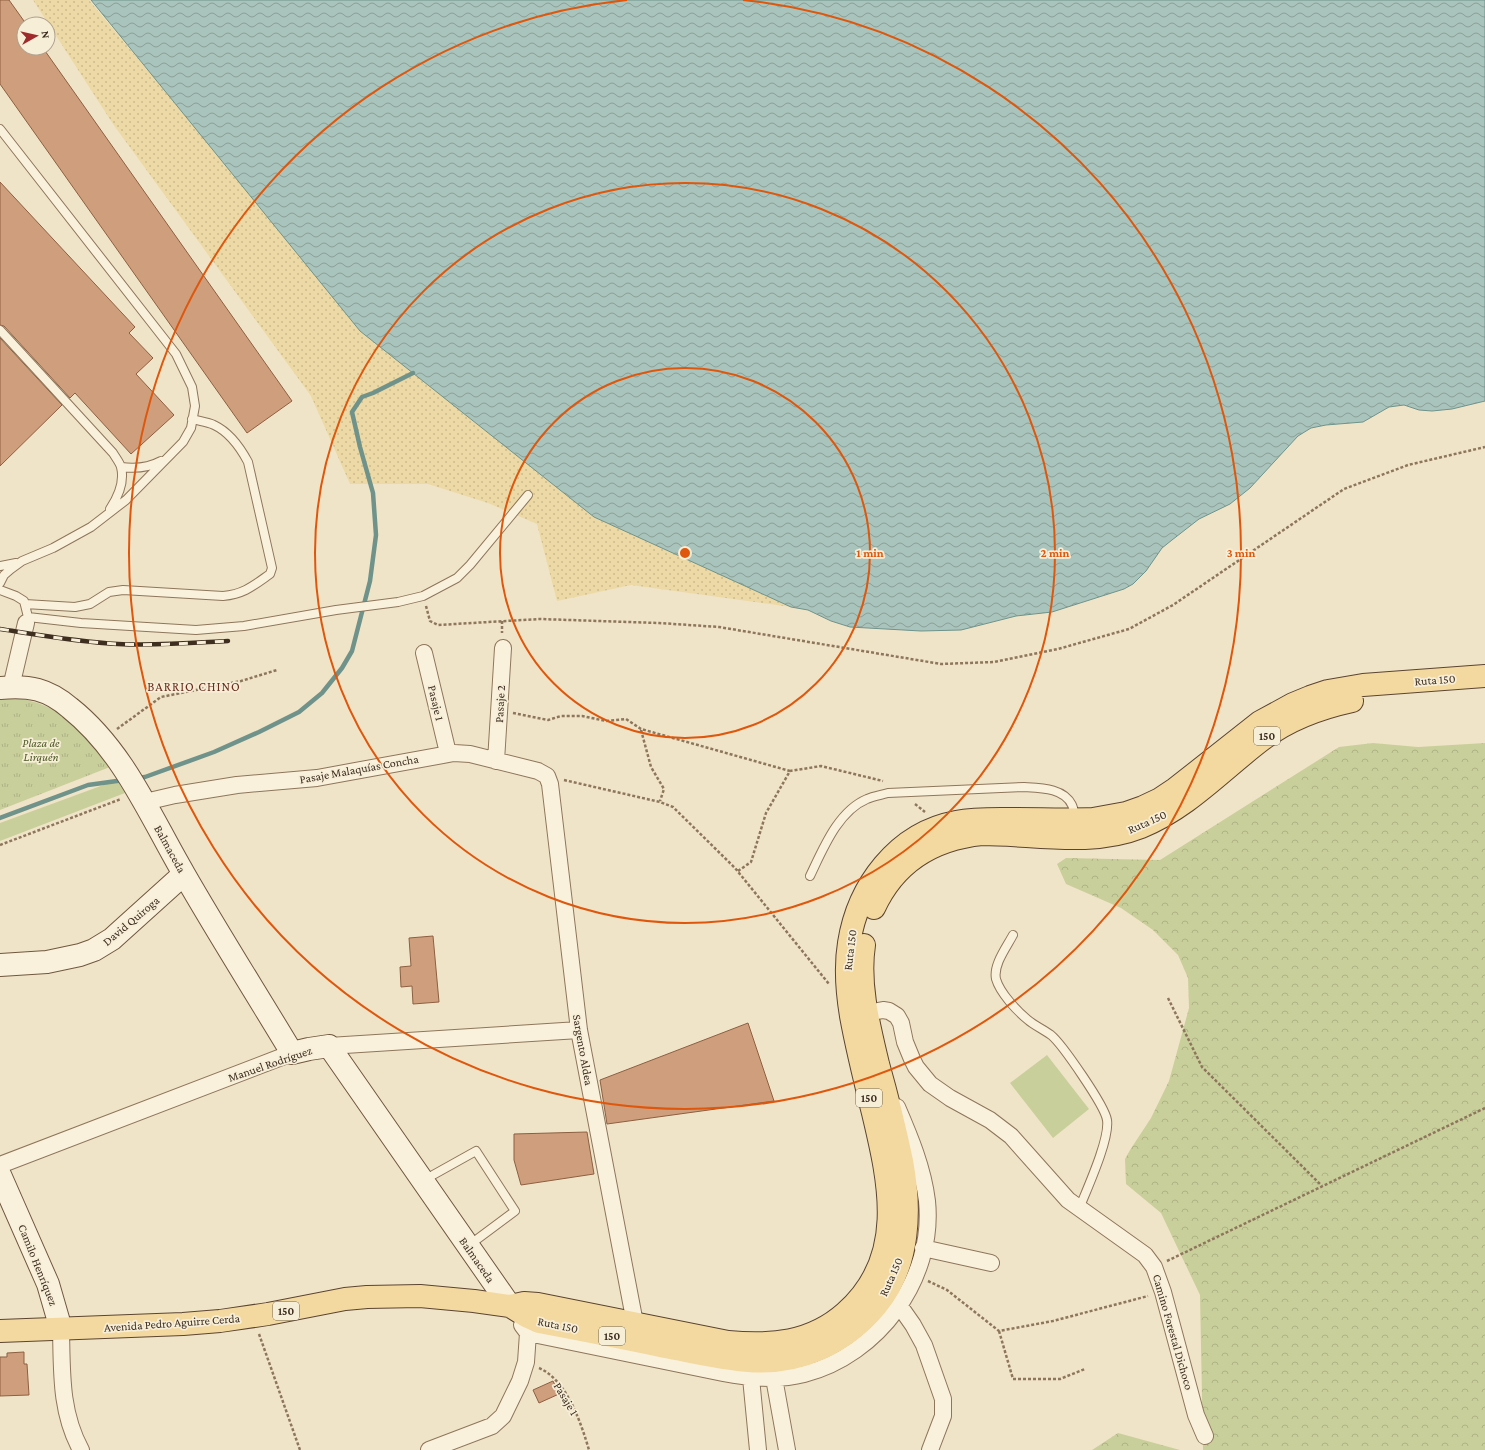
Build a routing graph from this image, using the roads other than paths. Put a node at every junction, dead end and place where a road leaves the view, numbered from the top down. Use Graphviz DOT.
graph roads {
  1 [pos="0,129"];
  2 [pos="0,330"];
  3 [pos="192,419"];
  4 [pos="168,458"];
  5 [pos="121,467"];
  6 [pos="528,495"];
  7 [pos="106,515"];
  8 [pos="22,561"];
  9 [pos="0,566"];
  10 [pos="0,583"];
  11 [pos="0,590"];
  12 [pos="25,604"];
  13 [pos="27,620"];
  14 [pos="503,648"];
  15 [pos="424,653"];
  16 [pos="1485,676"];
  17 [pos="5,688"];
  18 [pos="1485,691"];
  19 [pos="448,753"];
  20 [pos="496,761"];
  21 [pos="547,776"];
  22 [pos="140,794"];
  23 [pos="1076,820"];
  24 [pos="184,874"];
  25 [pos="810,876"];
  26 [pos="1012,935"];
  27 [pos="0,965"];
  28 [pos="859,1014"];
  29 [pos="579,1030"];
  30 [pos="329,1046"];
  31 [pos="292,1053"];
  32 [pos="883,1082"];
  33 [pos="1,1178"];
  34 [pos="422,1181"];
  35 [pos="1079,1209"];
  36 [pos="468,1246"];
  37 [pos="923,1248"];
  38 [pos="991,1262"];
  39 [pos="900,1305"];
  40 [pos="510,1306"];
  41 [pos="635,1323"];
  42 [pos="61,1329"];
  43 [pos="0,1331"];
  44 [pos="528,1333"];
  45 [pos="751,1378"];
  46 [pos="774,1378"];
  47 [pos="1205,1436"];
  48 [pos="80,1450"];
  49 [pos="429,1450"];
  50 [pos="758,1450"];
  51 [pos="787,1450"];
  52 [pos="930,1450"];
  1 -- 3 [label="lane"];
  2 -- 5 [label="lane"];
  3 -- 4 [label="lane"];
  3 -- 12 [label="lane"];
  4 -- 5 [label="lane"];
  4 -- 7 [label="lane"];
  5 -- 7 [label="lane"];
  6 -- 13 [label="lane"];
  7 -- 8 [label="lane"];
  8 -- 9 [label="lane"];
  8 -- 10 [label="lane"];
  11 -- 12 [label="lane"];
  12 -- 13 [label="lane"];
  13 -- 17 [label="street"];
  14 -- 20 [label="street, Pasaje 2"];
  15 -- 19 [label="street, Pasaje 1"];
  16 -- 23 [label="main road, Ruta 150 / 150"];
  17 -- 22 [label="street, Balmaceda"];
  18 -- 28 [label="main road, Ruta 150 / 150"];
  19 -- 20 [label="street, Pasaje Malaquías Concha"];
  19 -- 22 [label="street, Pasaje Malaquías Concha"];
  20 -- 21 [label="street, Pasaje Malaquías Concha"];
  21 -- 29 [label="street, Sargento Aldea"];
  22 -- 24 [label="street, Balmaceda"];
  23 -- 25 [label="lane"];
  23 -- 28 [label="main road, Ruta 150 / 150"];
  24 -- 27 [label="street, David Quiroga"];
  24 -- 31 [label="street, Balmaceda"];
  26 -- 35 [label="lane"];
  28 -- 32 [label="main road, Ruta 150 / 150"];
  28 -- 35 [label="street, Camino Forestal Dichoco"];
  28 -- 41 [label="main road, Ruta 150 / 150"];
  29 -- 30 [label="street, Manuel Rodríguez"];
  29 -- 41 [label="street, Sargento Aldea"];
  30 -- 31 [label="street, Manuel Rodríguez"];
  30 -- 34 [label="street, Balmaceda"];
  31 -- 33 [label="street, Manuel Rodríguez"];
  32 -- 37 [label="street"];
  32 -- 40 [label="main road, Ruta 150 / 150"];
  33 -- 42 [label="street, Camilo Henríquez"];
  34 -- 36 [label="street, Balmaceda"];
  34 -- 36 [label="lane"];
  35 -- 47 [label="street, Camino Forestal Dichoco"];
  36 -- 40 [label="street, Balmaceda"];
  37 -- 38 [label="street"];
  37 -- 39 [label="street"];
  39 -- 46 [label="street"];
  39 -- 52 [label="street"];
  40 -- 41 [label="main road, Ruta 150 / 150"];
  40 -- 42 [label="main road, Avenida Pedro Aguirre Cerda / 150"];
  40 -- 44 [label="street, Balmaceda"];
  42 -- 43 [label="main road, Avenida Pedro Aguirre Cerda / 150"];
  42 -- 48 [label="street, Camilo Henríquez"];
  44 -- 45 [label="street"];
  44 -- 49 [label="street"];
  45 -- 46 [label="street"];
  45 -- 50 [label="street"];
  46 -- 51 [label="street"];
}
